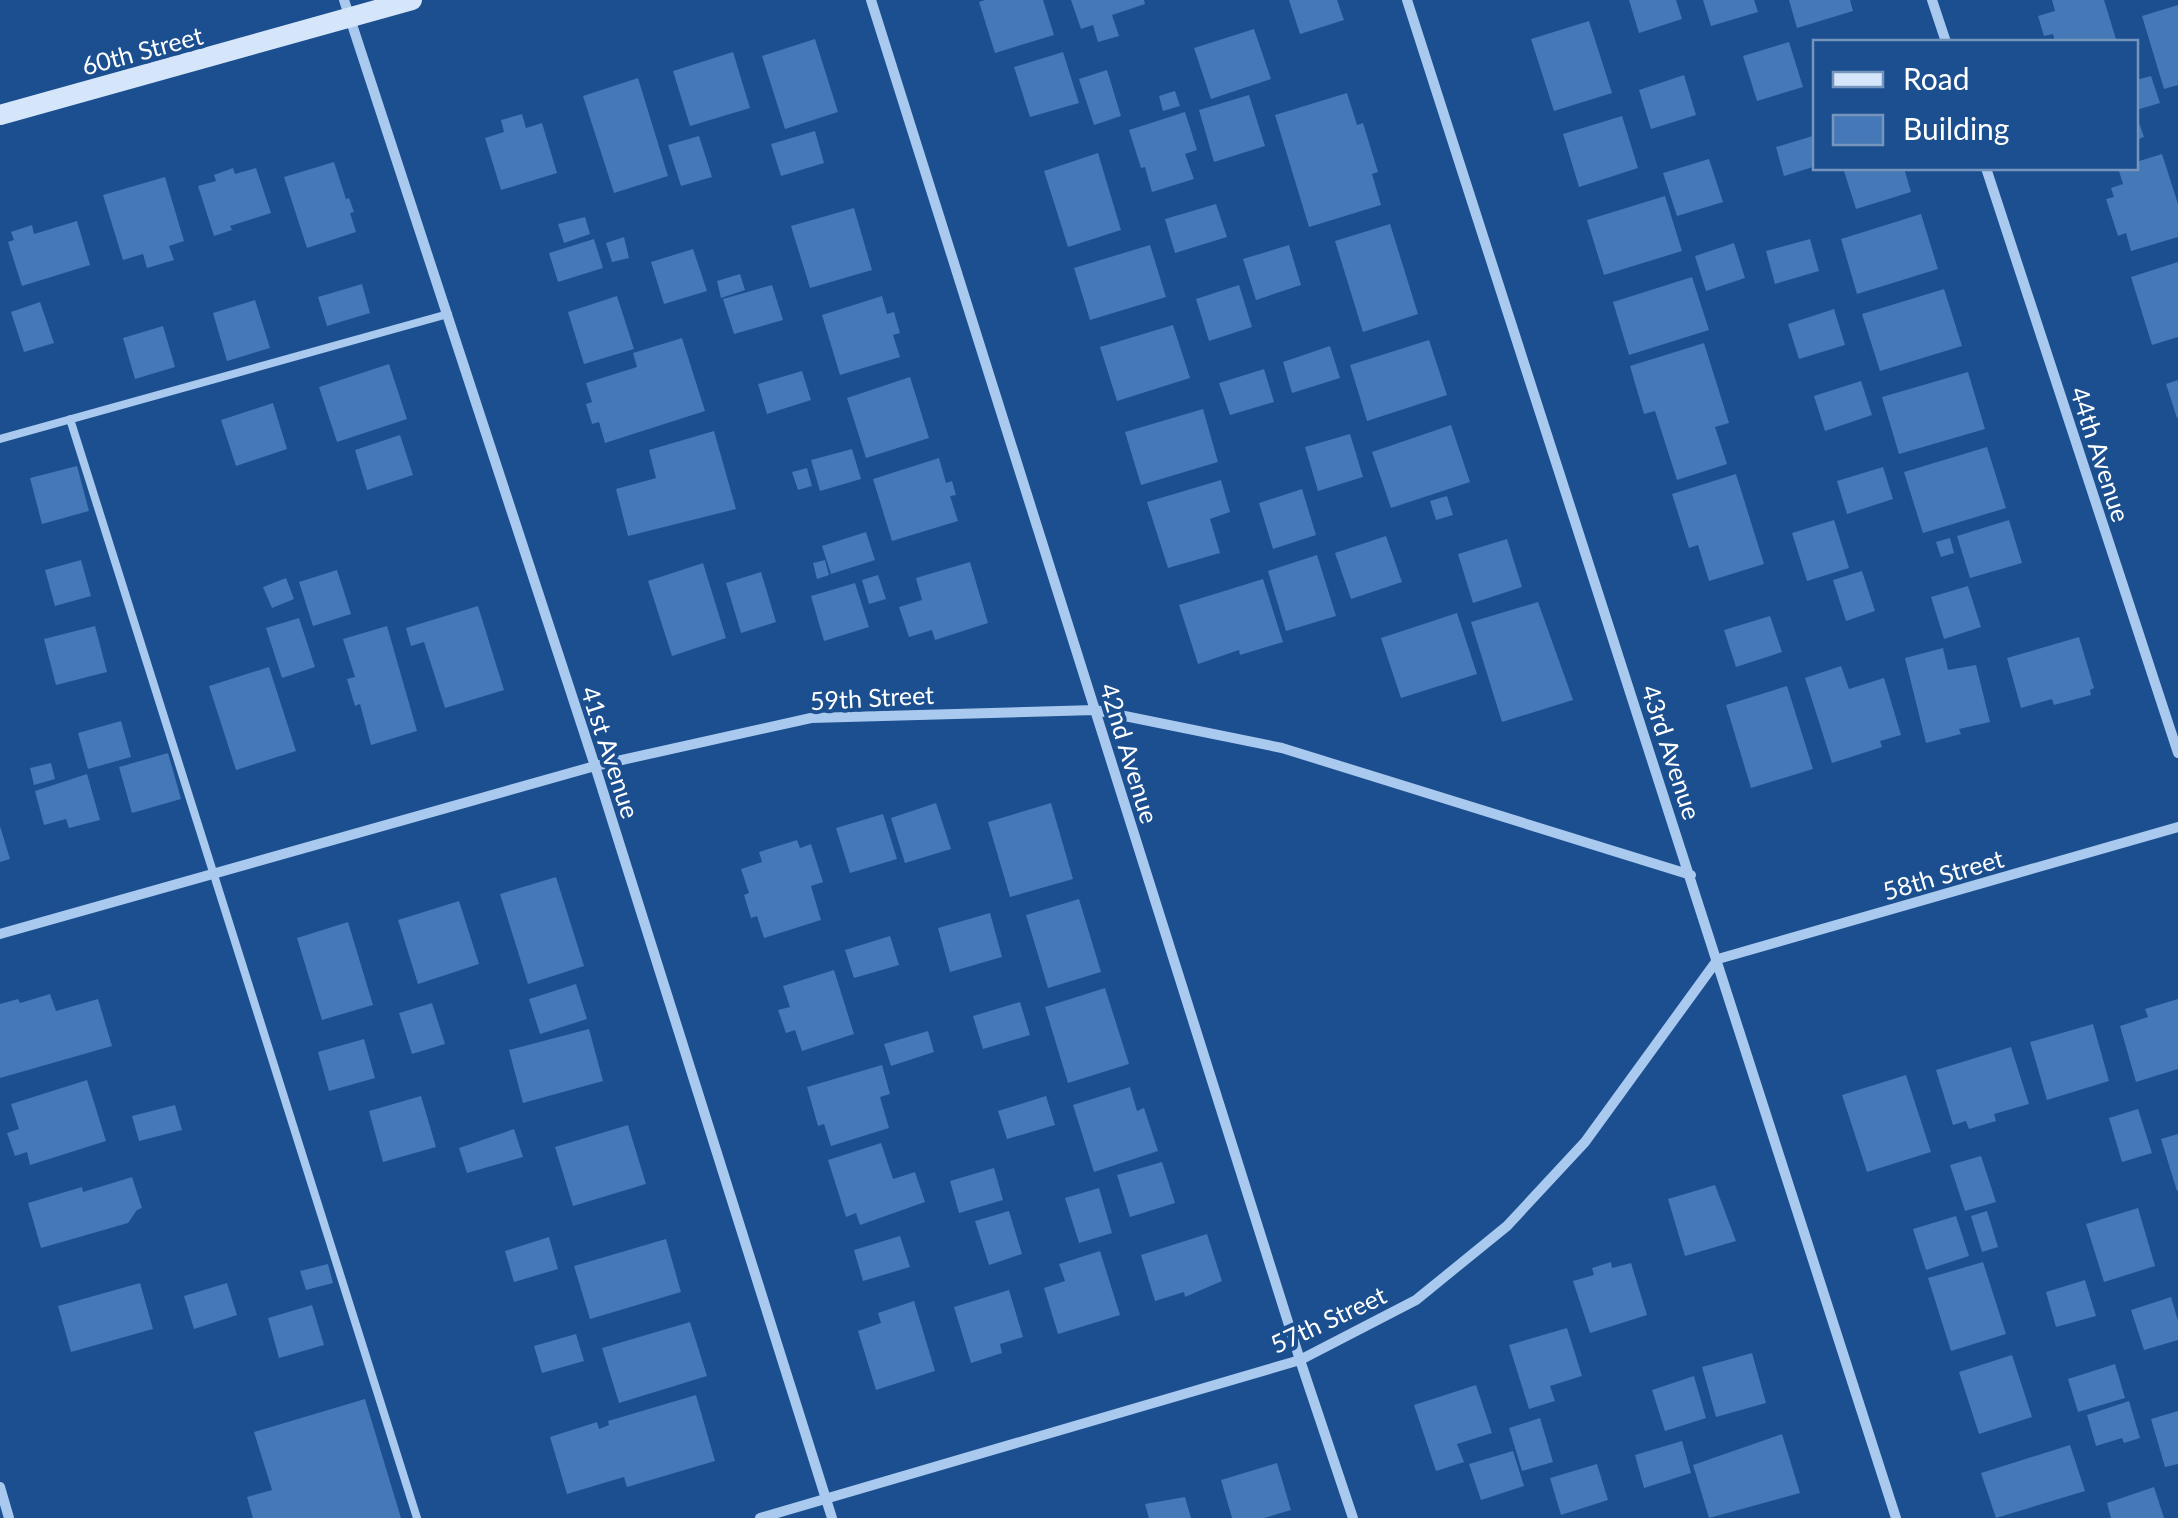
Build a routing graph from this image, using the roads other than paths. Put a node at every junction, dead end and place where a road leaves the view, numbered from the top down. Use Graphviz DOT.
graph roads {
  1 [pos="412,0"];
  2 [pos="871,0"];
  3 [pos="1406,0"];
  4 [pos="1932,0"];
  5 [pos="348,9"];
  6 [pos="1945,40"];
  7 [pos="0,114"];
  8 [pos="1987,170"];
  9 [pos="448,314"];
  10 [pos="70,419"];
  11 [pos="0,438"];
  12 [pos="1095,710"];
  13 [pos="2178,753"];
  14 [pos="595,766"];
  15 [pos="2178,826"];
  16 [pos="214,874"];
  17 [pos="1690,875"];
  18 [pos="0,934"];
  19 [pos="1718,960"];
  20 [pos="1300,1360"];
  21 [pos="0,1487"];
  22 [pos="826,1499"];
  23 [pos="9,1518"];
  24 [pos="417,1518"];
  25 [pos="760,1518"];
  26 [pos="832,1518"];
  27 [pos="1353,1518"];
  28 [pos="1896,1518"];
  1 -- 5 [label="street, 60th Street"];
  2 -- 12 [label="street, 42nd Avenue"];
  3 -- 17 [label="street, 43rd Avenue"];
  4 -- 6 [label="street"];
  5 -- 7 [label="street, 60th Street"];
  5 -- 9 [label="street, 41st Avenue"];
  8 -- 13 [label="street, 44th Avenue"];
  9 -- 10 [label="lane"];
  9 -- 14 [label="street, 41st Avenue"];
  10 -- 11 [label="lane"];
  10 -- 16 [label="lane"];
  12 -- 14 [label="street, 59th Street"];
  12 -- 17 [label="street, 59th Street"];
  12 -- 20 [label="street, 42nd Avenue"];
  14 -- 16 [label="street, 59th Street"];
  14 -- 22 [label="street, 41st Avenue"];
  15 -- 19 [label="street, 58th Street"];
  16 -- 18 [label="street, 59th Street"];
  16 -- 24 [label="lane"];
  17 -- 19 [label="street, 43rd Avenue"];
  19 -- 20 [label="street, 57th Street"];
  19 -- 28 [label="street, 43rd Avenue"];
  20 -- 22 [label="street, 57th Street"];
  20 -- 27 [label="street, 42nd Avenue"];
  21 -- 23 [label="street"];
  22 -- 25 [label="street, 57th Street"];
  22 -- 26 [label="street, 41st Avenue"];
}
